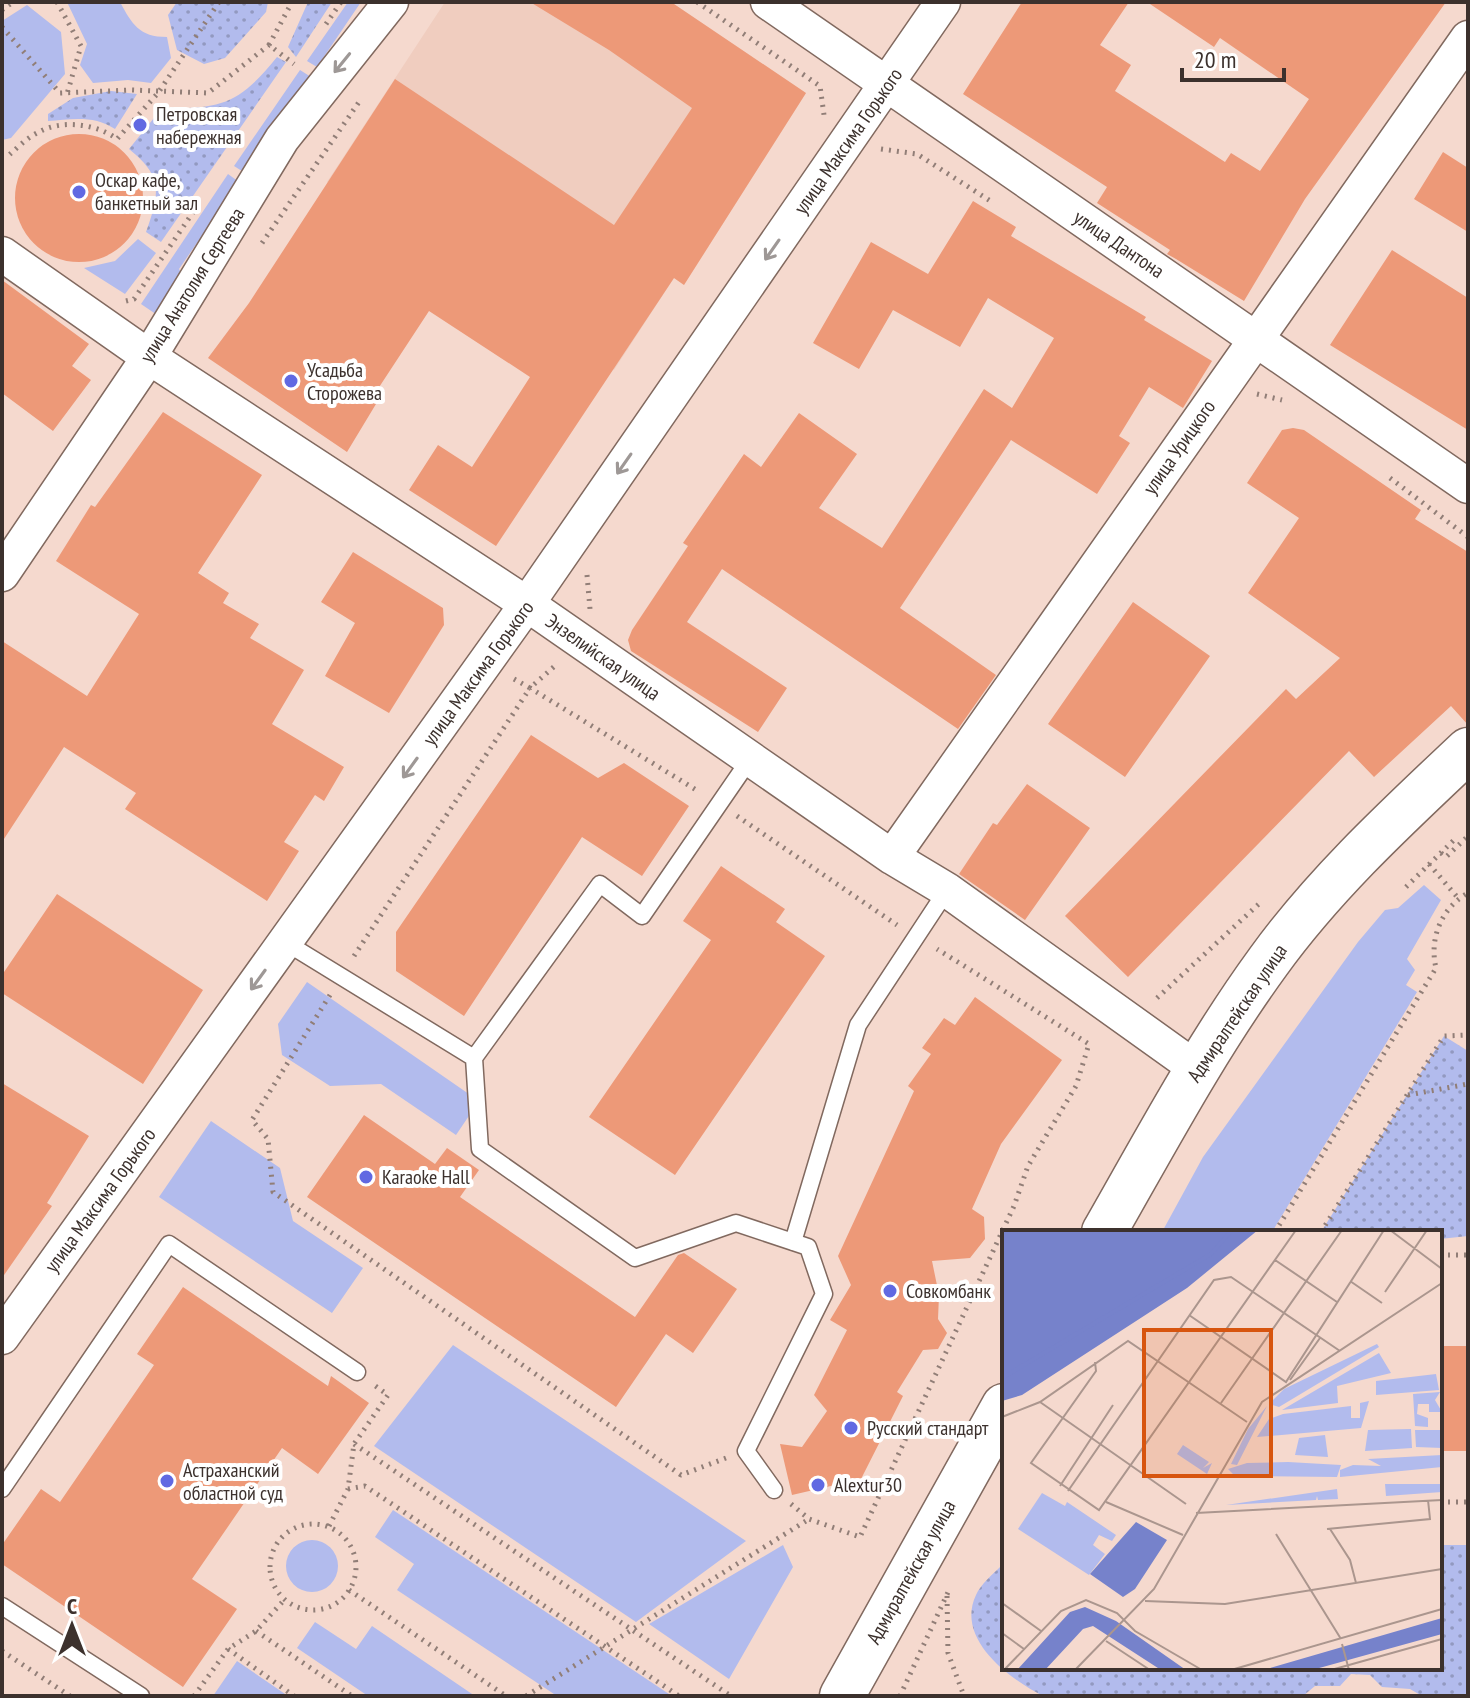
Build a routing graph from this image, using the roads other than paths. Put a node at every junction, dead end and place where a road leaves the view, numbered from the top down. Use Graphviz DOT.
graph roads {
  1 [pos="391,2"];
  2 [pos="768,2"];
  3 [pos="943,2"];
  4 [pos="1468,38"];
  5 [pos="887,83"];
  6 [pos="2,254"];
  7 [pos="1256,337"];
  8 [pos="149,357"];
  9 [pos="1468,486"];
  10 [pos="2,574"];
  11 [pos="527,604"];
  12 [pos="1468,750"];
  13 [pos="750,759"];
  14 [pos="892,857"];
  15 [pos="947,890"];
  16 [pos="285,942"];
  17 [pos="474,1058"];
  18 [pos="1197,1069"];
  19 [pos="1105,1230"];
  20 [pos="793,1242"];
  21 [pos="2,1337"];
  22 [pos="357,1372"];
  23 [pos="1002,1410"];
  24 [pos="2,1489"];
  25 [pos="774,1490"];
  26 [pos="2,1606"];
  27 [pos="141,1696"];
  28 [pos="842,1696"];
  1 -- 8 [label="street, улица Анатолия Сергеева, one-way"];
  2 -- 5 [label="street, улица Дантона"];
  3 -- 5 [label="street, улица Максима Горького"];
  4 -- 7 [label="street, улица Урицкого"];
  5 -- 7 [label="street, улица Дантона"];
  5 -- 11 [label="street, улица Максима Горького, one-way"];
  6 -- 8 [label="street, Энзелийская улица"];
  7 -- 9 [label="street, улица Дантона"];
  7 -- 14 [label="street, улица Урицкого"];
  8 -- 10 [label="street, улица Анатолия Сергеева"];
  8 -- 11 [label="street, Энзелийская улица"];
  11 -- 13 [label="street, Энзелийская улица"];
  11 -- 16 [label="street, улица Максима Горького, one-way"];
  12 -- 18 [label="main road, Адмиралтейская улица"];
  13 -- 14 [label="street, Энзелийская улица"];
  13 -- 17 [label="lane"];
  14 -- 15 [label="street, Энзелийская улица"];
  15 -- 18 [label="street, Энзелийская улица"];
  15 -- 20 [label="lane"];
  16 -- 17 [label="lane"];
  16 -- 21 [label="street, улица Максима Горького, one-way"];
  17 -- 20 [label="lane"];
  18 -- 19 [label="main road, Адмиралтейская улица"];
  20 -- 25 [label="lane"];
  22 -- 24 [label="lane"];
  23 -- 28 [label="main road, Адмиралтейская улица"];
  26 -- 27 [label="lane"];
}
